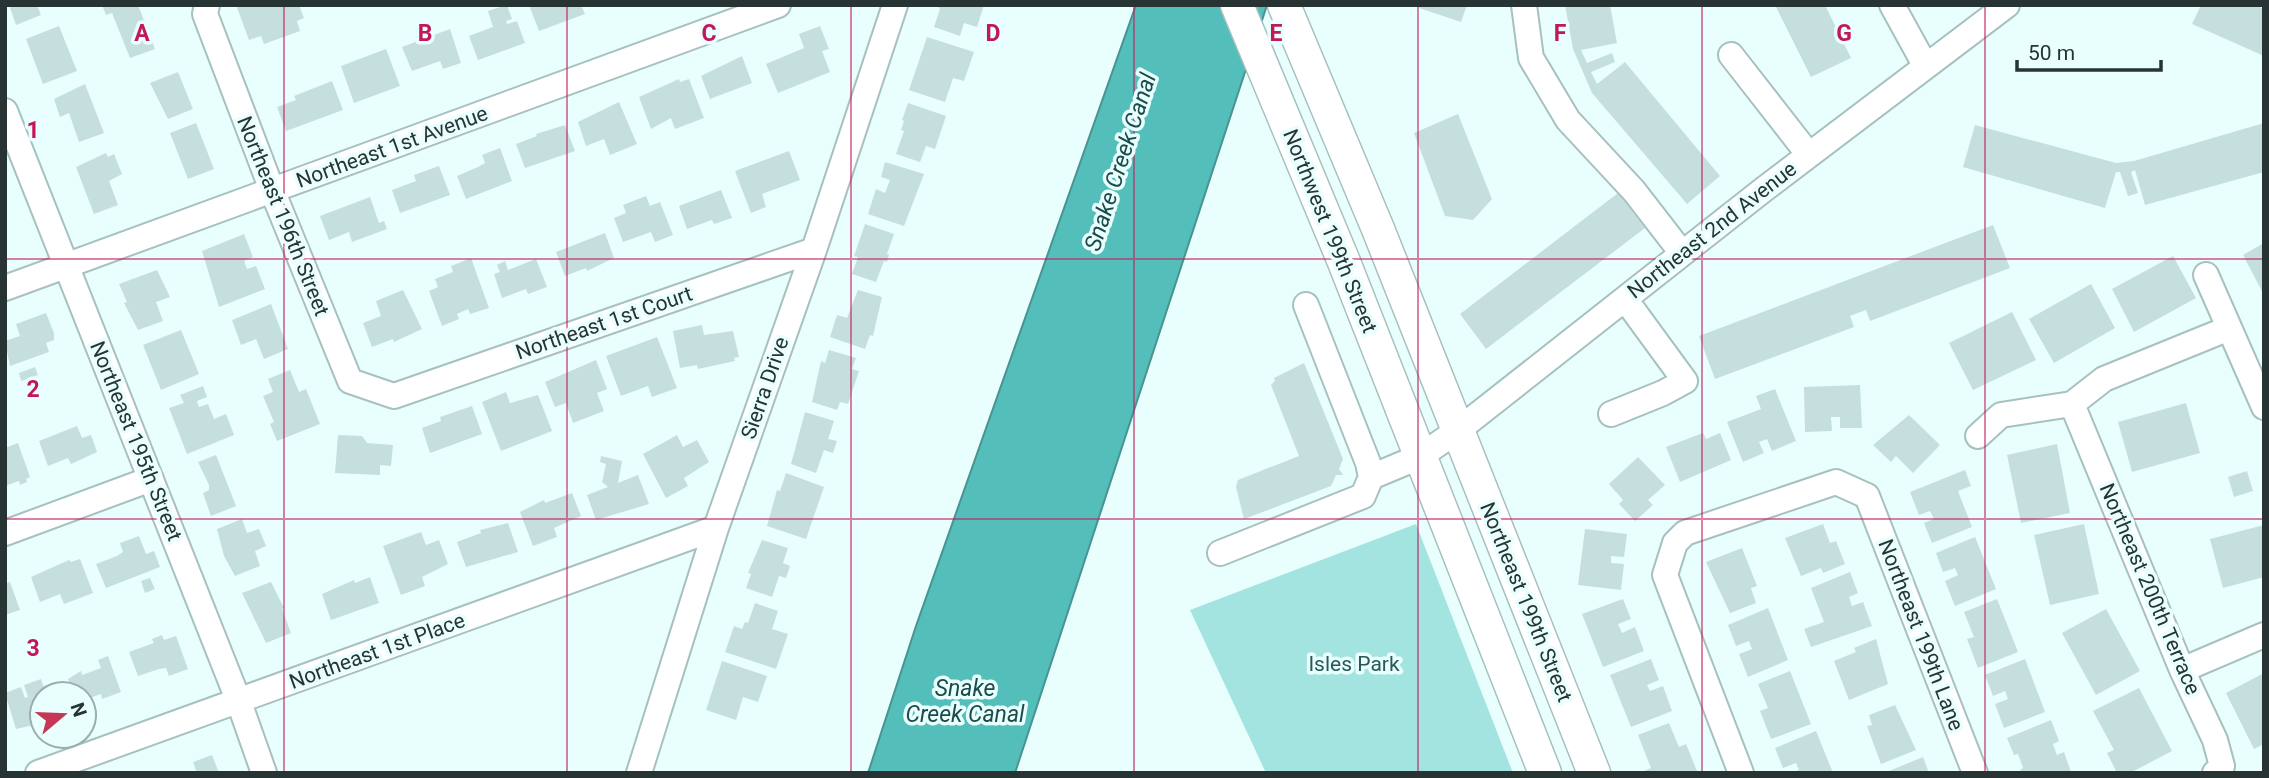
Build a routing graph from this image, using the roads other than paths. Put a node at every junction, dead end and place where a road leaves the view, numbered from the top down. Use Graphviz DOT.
graph roads {
  1 [pos="207,5"];
  2 [pos="778,5"];
  3 [pos="895,5"];
  4 [pos="1237,5"];
  5 [pos="1284,5"];
  6 [pos="1524,5"];
  7 [pos="1892,5"];
  8 [pos="2007,5"];
  9 [pos="1731,55"];
  10 [pos="1925,65"];
  11 [pos="5,111"];
  12 [pos="1809,155"];
  13 [pos="272,190"];
  14 [pos="814,250"];
  15 [pos="1682,253"];
  16 [pos="66,267"];
  17 [pos="2206,275"];
  18 [pos="5,288"];
  19 [pos="1625,299"];
  20 [pos="1306,304"];
  21 [pos="2227,329"];
  22 [pos="394,396"];
  23 [pos="2072,404"];
  24 [pos="2264,407"];
  25 [pos="1611,414"];
  26 [pos="1457,431"];
  27 [pos="1978,436"];
  28 [pos="1419,457"];
  29 [pos="1371,477"];
  30 [pos="151,479"];
  31 [pos="716,527"];
  32 [pos="5,533"];
  33 [pos="1220,553"];
  34 [pos="2264,635"];
  35 [pos="2182,670"];
  36 [pos="239,702"];
  37 [pos="38,773"];
  38 [pos="264,773"];
  39 [pos="639,773"];
  40 [pos="1545,773"];
  41 [pos="1594,773"];
  42 [pos="1741,773"];
  43 [pos="1975,773"];
  44 [pos="2216,773"];
  1 -- 13 [label="street, Northeast 196th Street"];
  2 -- 13 [label="street, Northeast 1st Avenue"];
  3 -- 14 [label="street, Sierra Drive"];
  4 -- 28 [label="main road, Northwest 199th Street"];
  5 -- 26 [label="main road, Northwest 199th Street"];
  6 -- 15 [label="street"];
  7 -- 10 [label="street"];
  8 -- 10 [label="street, Northeast 2nd Avenue"];
  9 -- 12 [label="street"];
  10 -- 12 [label="street, Northeast 2nd Avenue"];
  11 -- 16 [label="street, Northeast 195th Street"];
  12 -- 15 [label="street, Northeast 2nd Avenue"];
  13 -- 16 [label="street, Northeast 1st Avenue"];
  13 -- 22 [label="street, Northeast 196th Street"];
  14 -- 22 [label="street, Northeast 1st Court"];
  14 -- 31 [label="street, Sierra Drive"];
  15 -- 19 [label="street, Northeast 2nd Avenue"];
  16 -- 18 [label="street, Northeast 1st Avenue"];
  16 -- 30 [label="street, Northeast 195th Street"];
  17 -- 21 [label="street"];
  19 -- 25 [label="street"];
  19 -- 26 [label="street, Northeast 2nd Avenue"];
  20 -- 29 [label="street"];
  21 -- 23 [label="street"];
  21 -- 24 [label="street"];
  23 -- 27 [label="street"];
  23 -- 35 [label="street, Northeast 200th Terrace"];
  26 -- 28 [label="street, Northeast 2nd Avenue"];
  26 -- 41 [label="main road, Northeast 199th Street"];
  28 -- 29 [label="street, Northeast 2nd Avenue"];
  28 -- 40 [label="main road"];
  29 -- 33 [label="street"];
  30 -- 32 [label="street"];
  30 -- 36 [label="street, Northeast 195th Street"];
  31 -- 36 [label="street, Northeast 1st Place"];
  31 -- 39 [label="street, Sierra Drive"];
  34 -- 35 [label="street"];
  35 -- 44 [label="street, Northeast 200th Terrace"];
  36 -- 37 [label="street, Northeast 1st Place"];
  36 -- 38 [label="street, Northeast 195th Street"];
  42 -- 43 [label="street, Northeast 199th Lane"];
}
